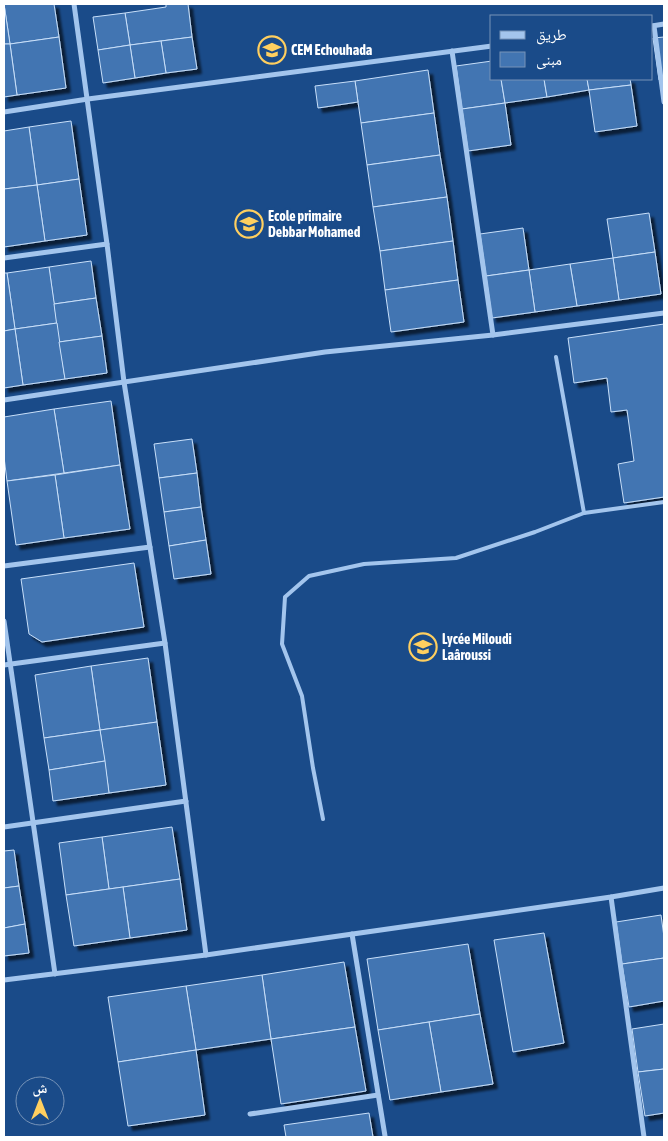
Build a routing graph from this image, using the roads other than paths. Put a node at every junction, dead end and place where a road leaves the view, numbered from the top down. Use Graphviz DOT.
graph roads {
  1 [pos="74,4"];
  2 [pos="664,24"];
  3 [pos="653,26"];
  4 [pos="490,46"];
  5 [pos="452,51"];
  6 [pos="88,99"];
  7 [pos="664,102"];
  8 [pos="4,112"];
  9 [pos="107,244"];
  10 [pos="4,258"];
  11 [pos="664,314"];
  12 [pos="493,335"];
  13 [pos="556,357"];
  14 [pos="124,382"];
  15 [pos="4,400"];
  16 [pos="664,502"];
  17 [pos="584,512"];
  18 [pos="150,547"];
  19 [pos="4,566"];
  20 [pos="4,621"];
  21 [pos="165,643"];
  22 [pos="4,664"];
  23 [pos="10,664"];
  24 [pos="186,802"];
  25 [pos="323,819"];
  26 [pos="34,823"];
  27 [pos="4,827"];
  28 [pos="664,888"];
  29 [pos="611,897"];
  30 [pos="352,934"];
  31 [pos="206,955"];
  32 [pos="55,974"];
  33 [pos="4,980"];
  34 [pos="378,1094"];
  35 [pos="250,1114"];
  36 [pos="385,1136"];
  37 [pos="644,1137"];
  1 -- 6 [label="street"];
  2 -- 3 [label="street"];
  3 -- 7 [label="street"];
  4 -- 5 [label="street"];
  5 -- 6 [label="street"];
  5 -- 12 [label="street"];
  6 -- 8 [label="street"];
  6 -- 9 [label="street"];
  9 -- 10 [label="street"];
  9 -- 14 [label="street"];
  11 -- 12 [label="street"];
  12 -- 14 [label="street"];
  13 -- 17 [label="lane"];
  14 -- 15 [label="street"];
  14 -- 18 [label="street"];
  16 -- 17 [label="lane"];
  17 -- 25 [label="lane"];
  18 -- 19 [label="street"];
  18 -- 21 [label="street"];
  20 -- 23 [label="street"];
  21 -- 23 [label="street"];
  21 -- 24 [label="street"];
  22 -- 23 [label="street"];
  23 -- 26 [label="street"];
  24 -- 26 [label="street"];
  24 -- 31 [label="street"];
  26 -- 27 [label="street"];
  26 -- 32 [label="street"];
  28 -- 29 [label="street"];
  29 -- 30 [label="street"];
  29 -- 37 [label="street"];
  30 -- 31 [label="street"];
  30 -- 34 [label="street"];
  31 -- 32 [label="street"];
  32 -- 33 [label="street"];
  34 -- 35 [label="street"];
  34 -- 36 [label="street"];
}
